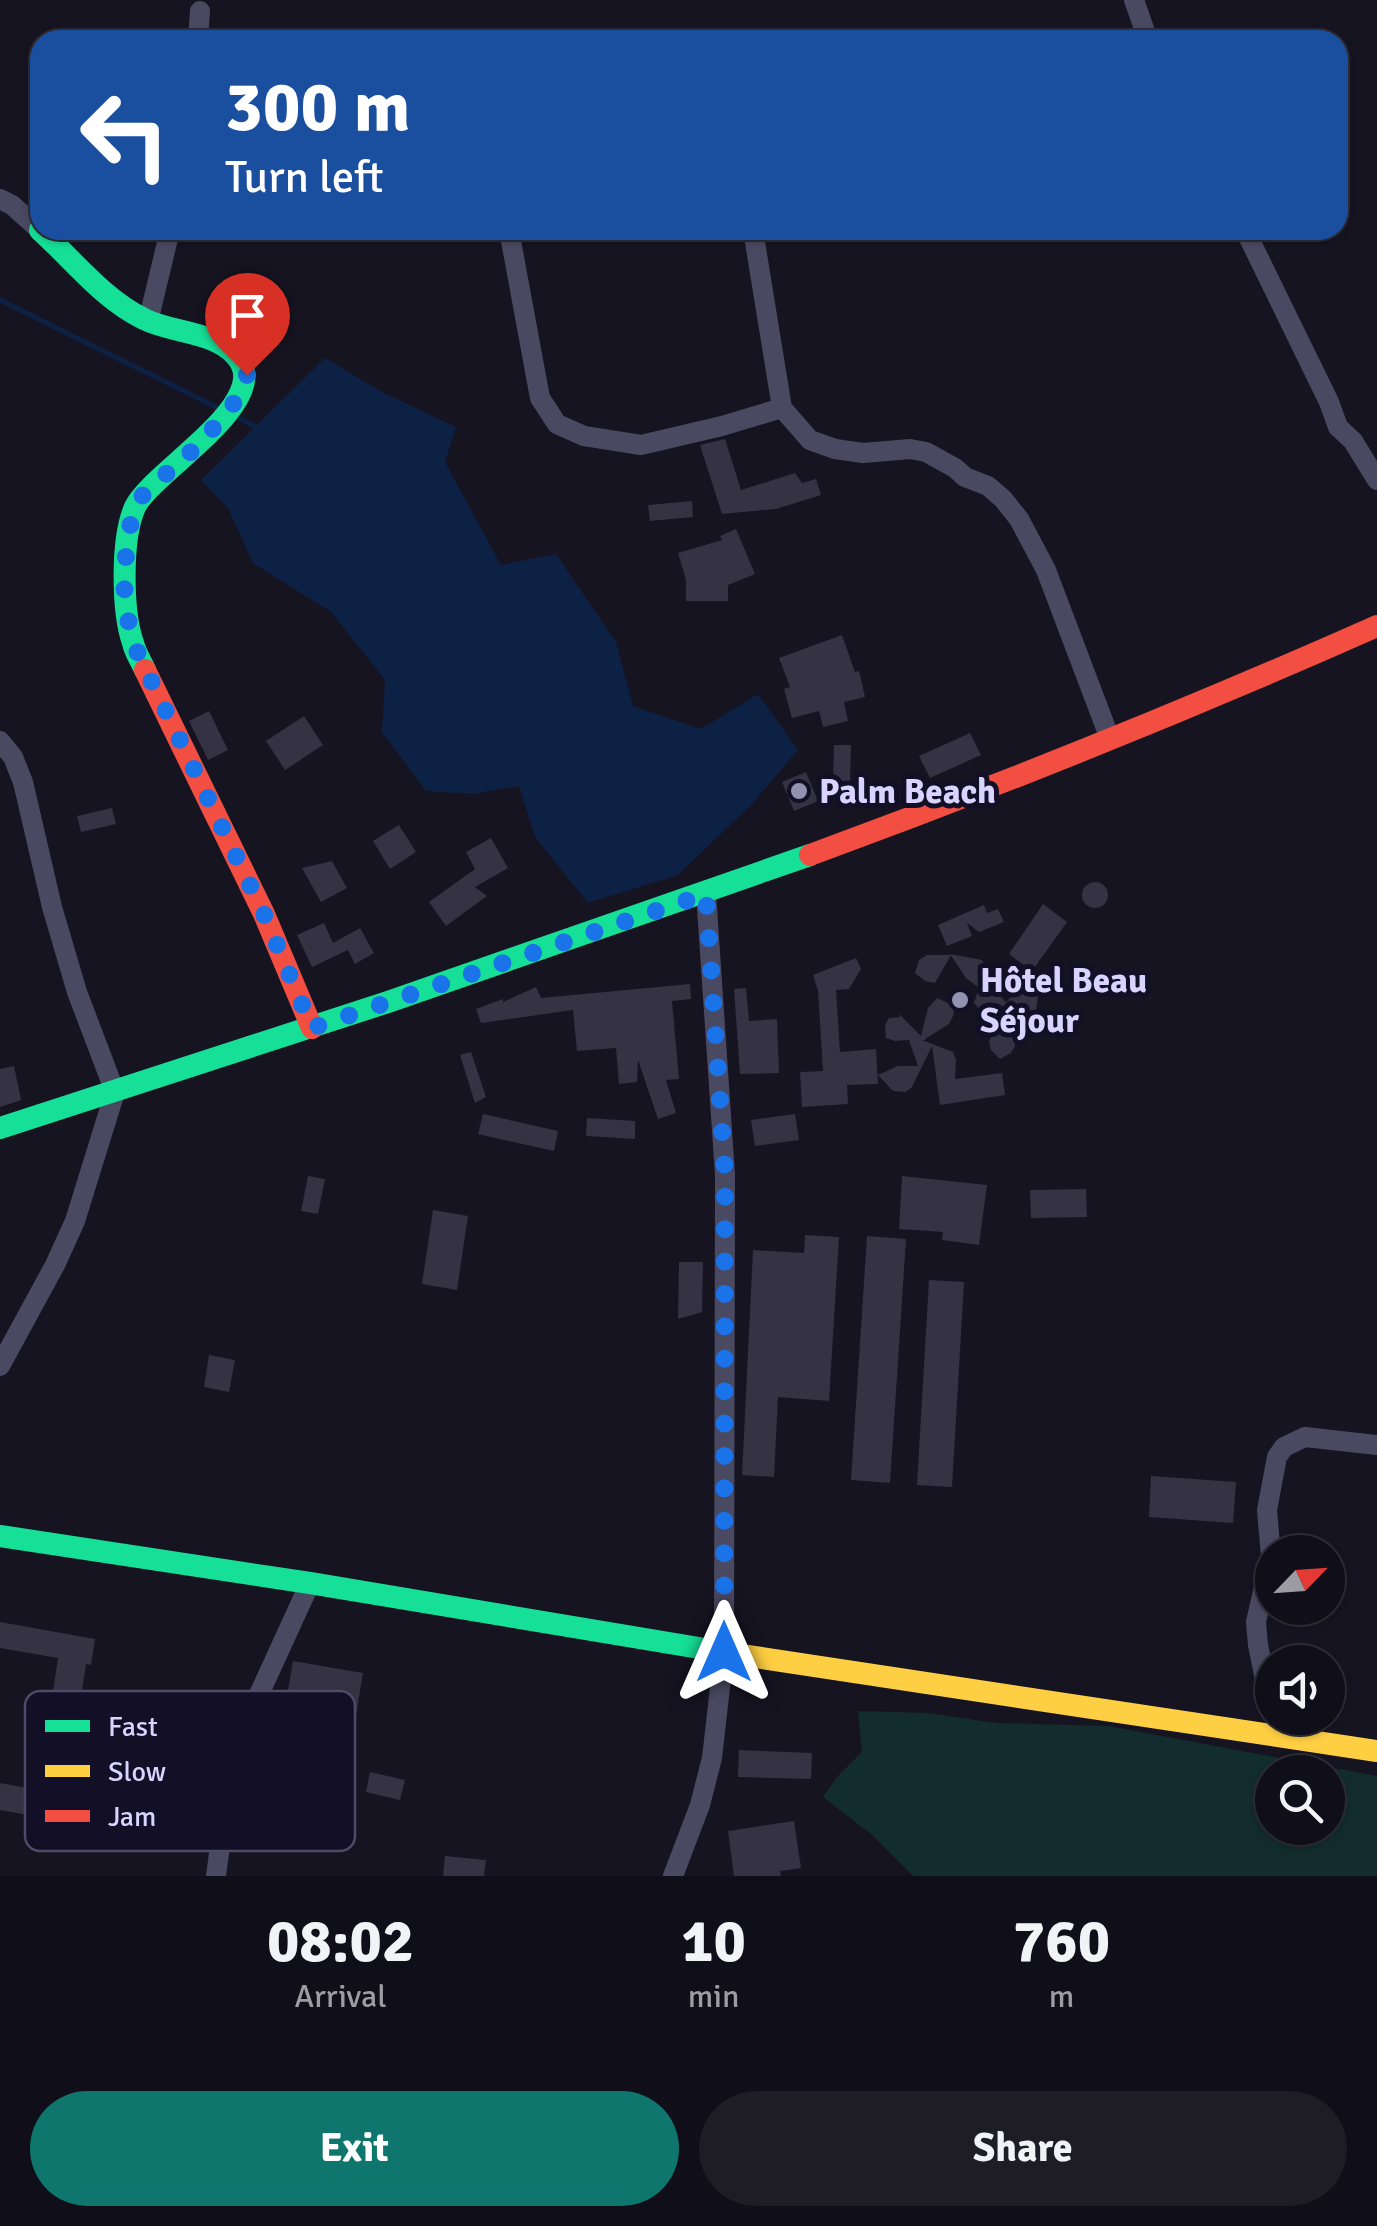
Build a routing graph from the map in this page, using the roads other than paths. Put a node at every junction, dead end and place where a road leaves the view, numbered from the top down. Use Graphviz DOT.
graph roads {
  1 [pos="1134,0"];
  2 [pos="200,12"];
  3 [pos="199,30"];
  4 [pos="1144,30"];
  5 [pos="0,198"];
  6 [pos="30,221"];
  7 [pos="51,240"];
  8 [pos="168,240"];
  9 [pos="510,240"];
  10 [pos="754,240"];
  11 [pos="1249,240"];
  12 [pos="148,322"];
  13 [pos="782,408"];
  14 [pos="1377,480"];
  15 [pos="1377,626"];
  16 [pos="1110,739"];
  17 [pos="0,741"];
  18 [pos="706,894"];
  19 [pos="312,1028"];
  20 [pos="115,1092"];
  21 [pos="0,1128"];
  22 [pos="0,1366"];
  23 [pos="1377,1445"];
  24 [pos="0,1536"];
  25 [pos="310,1582"];
  26 [pos="1258,1645"];
  27 [pos="724,1652"];
  28 [pos="261,1691"];
  29 [pos="1255,1719"];
  30 [pos="1321,1735"];
  31 [pos="1377,1751"];
  32 [pos="219,1851"];
  33 [pos="216,1876"];
  34 [pos="673,1876"];
  1 -- 4 [label="street"];
  2 -- 3 [label="street"];
  5 -- 6 [label="street"];
  7 -- 12 [label="main road"];
  8 -- 12 [label="street"];
  9 -- 13 [label="street"];
  10 -- 13 [label="street"];
  11 -- 14 [label="street"];
  12 -- 19 [label="main road"];
  13 -- 16 [label="street"];
  15 -- 16 [label="main road"];
  16 -- 18 [label="main road"];
  17 -- 20 [label="street"];
  18 -- 19 [label="main road"];
  18 -- 27 [label="street"];
  19 -- 20 [label="main road"];
  20 -- 21 [label="main road"];
  20 -- 22 [label="street"];
  23 -- 26 [label="street"];
  24 -- 25 [label="main road"];
  25 -- 27 [label="main road"];
  25 -- 28 [label="street"];
  27 -- 29 [label="main road"];
  27 -- 34 [label="street"];
  30 -- 31 [label="main road"];
  32 -- 33 [label="street"];
}
